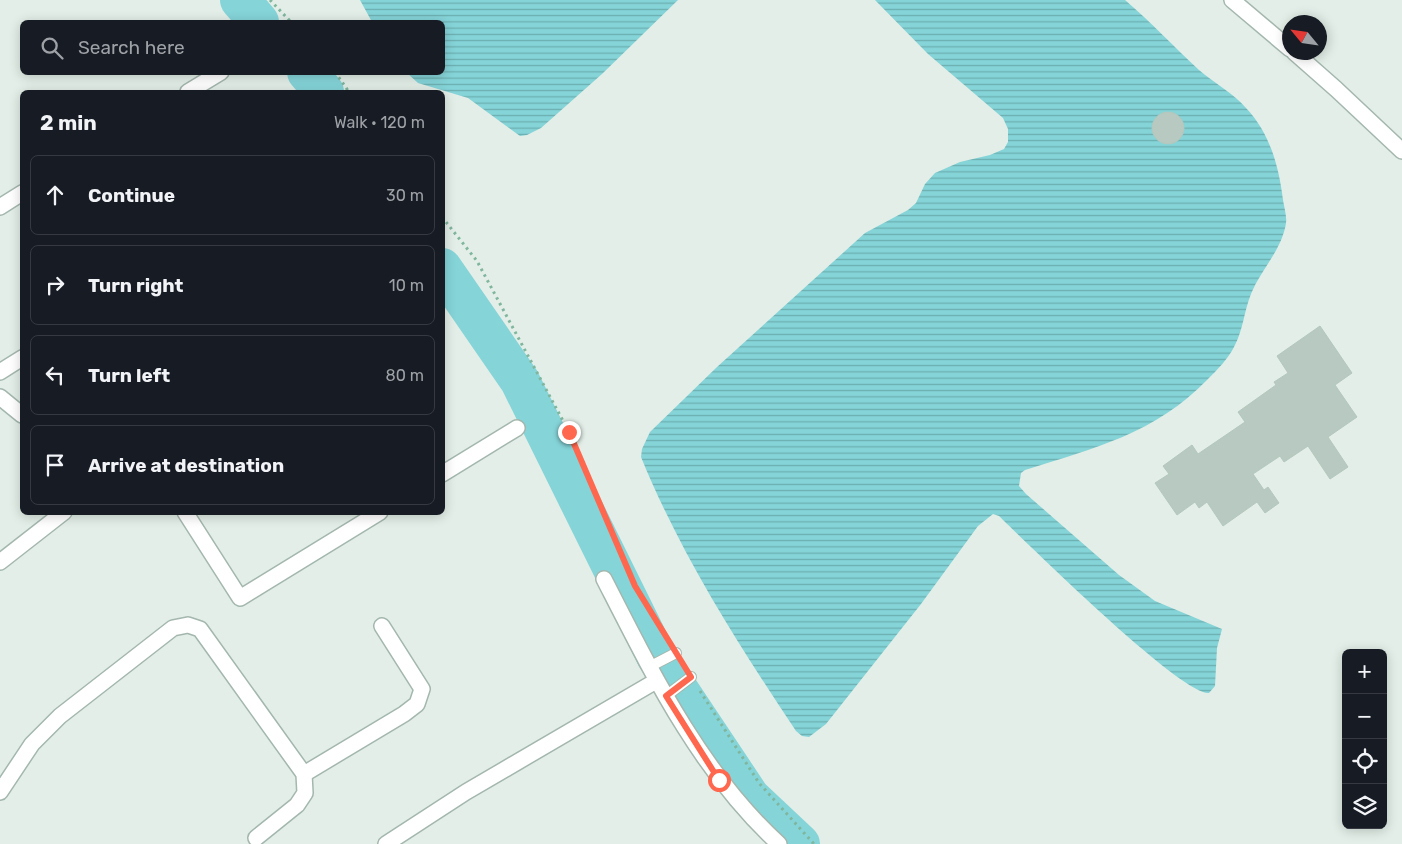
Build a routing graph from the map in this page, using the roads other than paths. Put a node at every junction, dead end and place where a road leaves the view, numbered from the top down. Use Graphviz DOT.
graph roads {
  1 [pos="1232,0"];
  2 [pos="1282,42"];
  3 [pos="1303,60"];
  4 [pos="216,75"];
  5 [pos="191,90"];
  6 [pos="1402,151"];
  7 [pos="20,194"];
  8 [pos="0,207"];
  9 [pos="20,359"];
  10 [pos="0,372"];
  11 [pos="0,397"];
  12 [pos="20,413"];
  13 [pos="517,428"];
  14 [pos="445,472"];
  15 [pos="60,515"];
  16 [pos="187,515"];
  17 [pos="375,515"];
  18 [pos="0,562"];
  19 [pos="604,579"];
  20 [pos="382,626"];
  21 [pos="676,652"];
  22 [pos="649,667"];
  23 [pos="690,678"];
  24 [pos="656,681"];
  25 [pos="667,696"];
  26 [pos="304,774"];
  27 [pos="0,792"];
  28 [pos="256,838"];
  29 [pos="386,844"];
  30 [pos="779,844"];
  1 -- 2 [label="street"];
  3 -- 6 [label="street"];
  4 -- 5 [label="street"];
  7 -- 8 [label="street"];
  9 -- 10 [label="street"];
  11 -- 12 [label="street"];
  13 -- 14 [label="street"];
  15 -- 18 [label="street"];
  16 -- 17 [label="street"];
  19 -- 22 [label="street"];
  20 -- 26 [label="street"];
  21 -- 22 [label="lane"];
  22 -- 24 [label="street"];
  23 -- 25 [label="lane"];
  24 -- 25 [label="street"];
  24 -- 29 [label="street"];
  25 -- 30 [label="street"];
  26 -- 27 [label="street"];
  26 -- 28 [label="street"];
}
